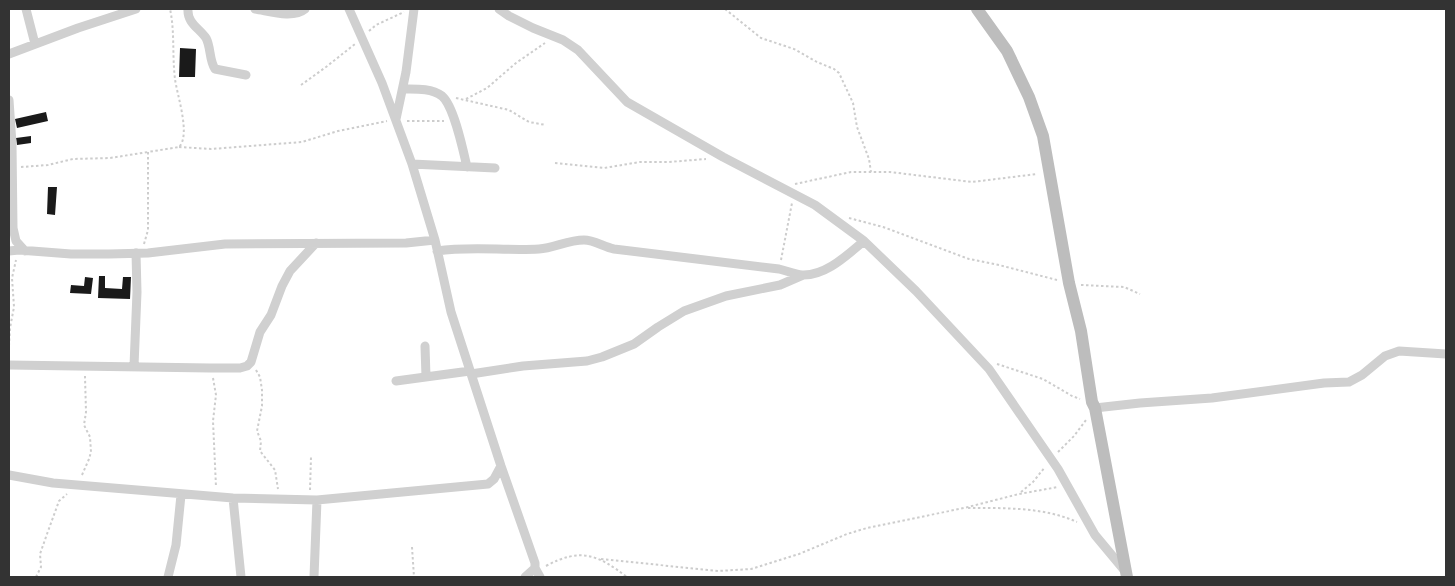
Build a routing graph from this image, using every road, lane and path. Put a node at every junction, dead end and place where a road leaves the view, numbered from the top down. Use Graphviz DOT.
graph roads {
  1 [pos="26,9"];
  2 [pos="136,9"];
  3 [pos="170,9"];
  4 [pos="188,9"];
  5 [pos="255,9"];
  6 [pos="305,9"];
  7 [pos="348,9"];
  8 [pos="499,9"];
  9 [pos="725,9"];
  10 [pos="977,9"];
  11 [pos="410,10"];
  12 [pos="556,37"];
  13 [pos="363,39"];
  14 [pos="35,44"];
  15 [pos="9,54"];
  16 [pos="246,75"];
  17 [pos="302,84"];
  18 [pos="403,89"];
  19 [pos="438,94"];
  20 [pos="9,100"];
  21 [pos="465,100"];
  22 [pos="395,120"];
  23 [pos="454,120"];
  24 [pos="546,125"];
  25 [pos="179,147"];
  26 [pos="148,152"];
  27 [pos="723,157"];
  28 [pos="555,163"];
  29 [pos="412,164"];
  30 [pos="468,167"];
  31 [pos="11,168"];
  32 [pos="495,168"];
  33 [pos="871,172"];
  34 [pos="1050,173"];
  35 [pos="783,187"];
  36 [pos="794,194"];
  37 [pos="846,217"];
  38 [pos="435,240"];
  39 [pos="864,241"];
  40 [pos="316,243"];
  41 [pos="22,250"];
  42 [pos="438,251"];
  43 [pos="9,252"];
  44 [pos="138,253"];
  45 [pos="779,269"];
  46 [pos="803,275"];
  47 [pos="1069,283"];
  48 [pos="1140,294"];
  49 [pos="9,346"];
  50 [pos="425,346"];
  51 [pos="1446,354"];
  52 [pos="251,362"];
  53 [pos="997,364"];
  54 [pos="9,366"];
  55 [pos="85,366"];
  56 [pos="134,366"];
  57 [pos="210,368"];
  58 [pos="471,373"];
  59 [pos="426,377"];
  60 [pos="396,380"];
  61 [pos="1093,405"];
  62 [pos="311,457"];
  63 [pos="1051,459"];
  64 [pos="501,466"];
  65 [pos="9,475"];
  66 [pos="72,484"];
  67 [pos="1068,486"];
  68 [pos="1019,494"];
  69 [pos="181,495"];
  70 [pos="215,497"];
  71 [pos="233,498"];
  72 [pos="279,499"];
  73 [pos="313,500"];
  74 [pos="964,508"];
  75 [pos="1090,528"];
  76 [pos="412,547"];
  77 [pos="601,559"];
  78 [pos="538,572"];
  79 [pos="1126,575"];
  80 [pos="36,577"];
  81 [pos="168,577"];
  82 [pos="241,577"];
  83 [pos="314,577"];
  84 [pos="414,577"];
  85 [pos="525,577"];
  86 [pos="627,577"];
  1 -- 14 [label="street"];
  2 -- 14 [label="street"];
  3 -- 25 [label="path"];
  4 -- 16 [label="street"];
  5 -- 6 [label="street"];
  7 -- 13 [label="street"];
  8 -- 12 [label="street"];
  9 -- 33 [label="path"];
  10 -- 34 [label="street"];
  11 -- 13 [label="path"];
  11 -- 18 [label="street"];
  12 -- 21 [label="path"];
  12 -- 27 [label="street"];
  13 -- 17 [label="path"];
  13 -- 22 [label="street"];
  14 -- 15 [label="street"];
  18 -- 19 [label="street"];
  18 -- 22 [label="street"];
  19 -- 21 [label="path"];
  19 -- 23 [label="street"];
  20 -- 31 [label="street"];
  21 -- 24 [label="path"];
  22 -- 23 [label="path"];
  22 -- 25 [label="path"];
  22 -- 29 [label="street"];
  23 -- 30 [label="street"];
  25 -- 26 [label="path"];
  26 -- 31 [label="path"];
  26 -- 44 [label="path"];
  27 -- 28 [label="path"];
  27 -- 35 [label="street"];
  29 -- 30 [label="street"];
  29 -- 38 [label="street"];
  30 -- 32 [label="street"];
  31 -- 41 [label="street"];
  33 -- 34 [label="path"];
  33 -- 35 [label="path"];
  34 -- 47 [label="street"];
  35 -- 36 [label="street"];
  36 -- 39 [label="street"];
  36 -- 45 [label="path"];
  37 -- 47 [label="path"];
  38 -- 40 [label="street"];
  38 -- 42 [label="street"];
  39 -- 46 [label="street"];
  39 -- 63 [label="street"];
  40 -- 44 [label="street"];
  40 -- 52 [label="street"];
  41 -- 43 [label="street"];
  41 -- 44 [label="street"];
  41 -- 49 [label="path"];
  42 -- 45 [label="street"];
  42 -- 58 [label="street"];
  44 -- 56 [label="street"];
  45 -- 46 [label="street"];
  46 -- 58 [label="street"];
  47 -- 48 [label="path"];
  47 -- 61 [label="street"];
  50 -- 59 [label="street"];
  51 -- 61 [label="street"];
  52 -- 57 [label="street"];
  52 -- 72 [label="path"];
  53 -- 61 [label="path"];
  54 -- 55 [label="street"];
  55 -- 56 [label="street"];
  55 -- 66 [label="path"];
  56 -- 57 [label="street"];
  57 -- 70 [label="path"];
  58 -- 59 [label="street"];
  58 -- 64 [label="street"];
  59 -- 60 [label="street"];
  61 -- 63 [label="path"];
  61 -- 79 [label="street"];
  62 -- 73 [label="path"];
  63 -- 67 [label="street"];
  63 -- 68 [label="path"];
  64 -- 73 [label="street"];
  64 -- 78 [label="street"];
  65 -- 66 [label="street"];
  66 -- 69 [label="street"];
  66 -- 80 [label="path"];
  67 -- 68 [label="path"];
  67 -- 75 [label="street"];
  68 -- 74 [label="path"];
  69 -- 70 [label="street"];
  69 -- 81 [label="street"];
  70 -- 71 [label="street"];
  71 -- 72 [label="street"];
  71 -- 82 [label="street"];
  72 -- 73 [label="street"];
  73 -- 83 [label="street"];
  74 -- 75 [label="path"];
  74 -- 77 [label="path"];
  75 -- 79 [label="street"];
  76 -- 84 [label="path"];
  77 -- 78 [label="path"];
  77 -- 86 [label="path"];
  78 -- 85 [label="street"];
}
